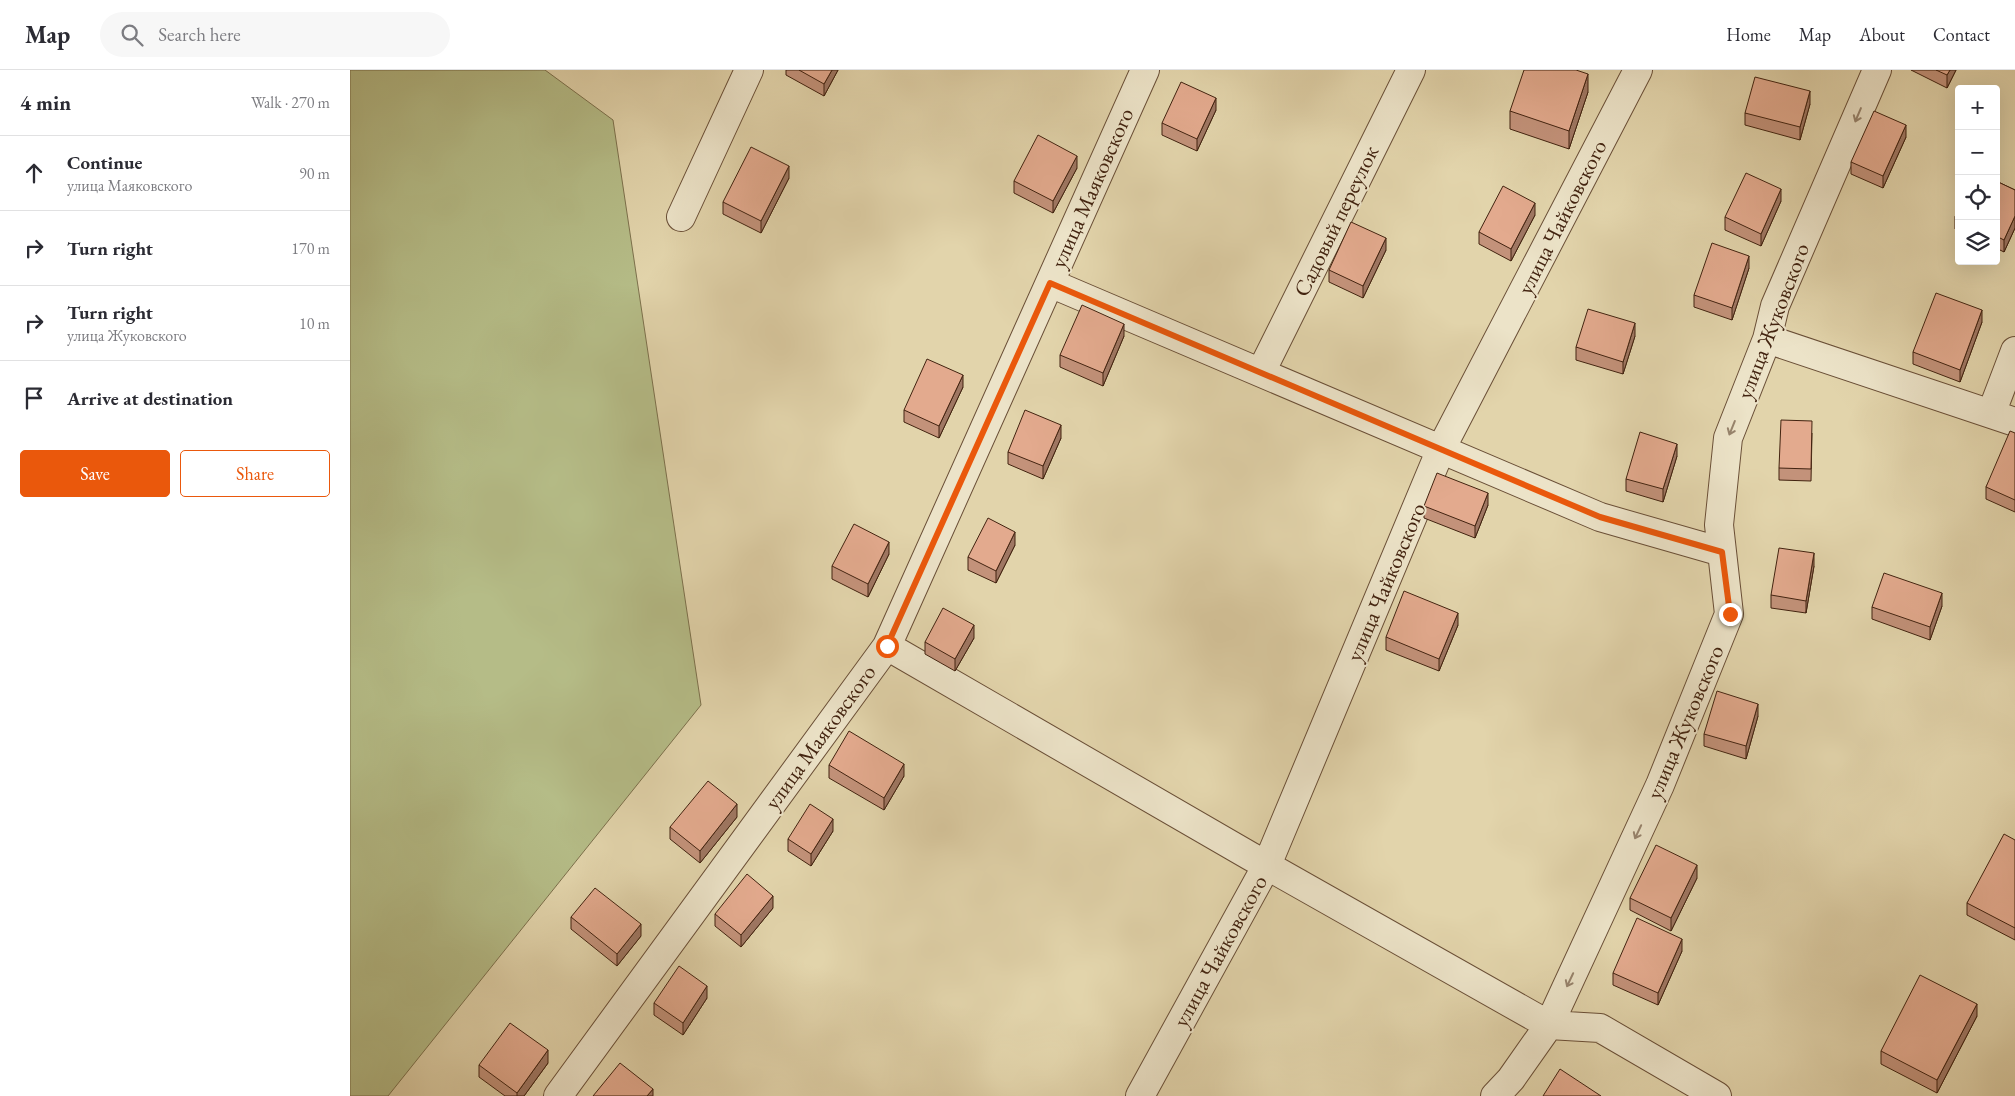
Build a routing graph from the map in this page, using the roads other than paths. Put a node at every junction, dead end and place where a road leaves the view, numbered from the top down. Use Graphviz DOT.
graph roads {
  1 [pos="749,70"];
  2 [pos="1145,70"];
  3 [pos="1412,70"];
  4 [pos="1638,70"];
  5 [pos="1877,70"];
  6 [pos="682,216"];
  7 [pos="1050,283"];
  8 [pos="1767,339"];
  9 [pos="2015,351"];
  10 [pos="1261,372"];
  11 [pos="2003,418"];
  12 [pos="1441,449"];
  13 [pos="1722,552"];
  14 [pos="887,646"];
  15 [pos="1267,865"];
  16 [pos="1549,1024"];
  17 [pos="558,1096"];
  18 [pos="1140,1096"];
  19 [pos="1495,1096"];
  20 [pos="1717,1096"];
  1 -- 6 [label="street"];
  2 -- 7 [label="street, улица Маяковского"];
  3 -- 10 [label="street, Садовый переулок"];
  4 -- 12 [label="street, улица Чайковского"];
  5 -- 8 [label="street, улица Жуковского, one-way"];
  7 -- 10 [label="street"];
  7 -- 14 [label="street, улица Маяковского"];
  8 -- 11 [label="street"];
  8 -- 13 [label="street, улица Жуковского, one-way"];
  9 -- 11 [label="street"];
  10 -- 12 [label="street"];
  12 -- 13 [label="street"];
  12 -- 15 [label="street, улица Чайковского"];
  13 -- 16 [label="street, улица Жуковского, one-way"];
  14 -- 15 [label="street"];
  14 -- 17 [label="street, улица Маяковского"];
  15 -- 16 [label="street"];
  15 -- 18 [label="street, улица Чайковского"];
  16 -- 19 [label="street, улица Жуковского"];
  16 -- 20 [label="street"];
}
